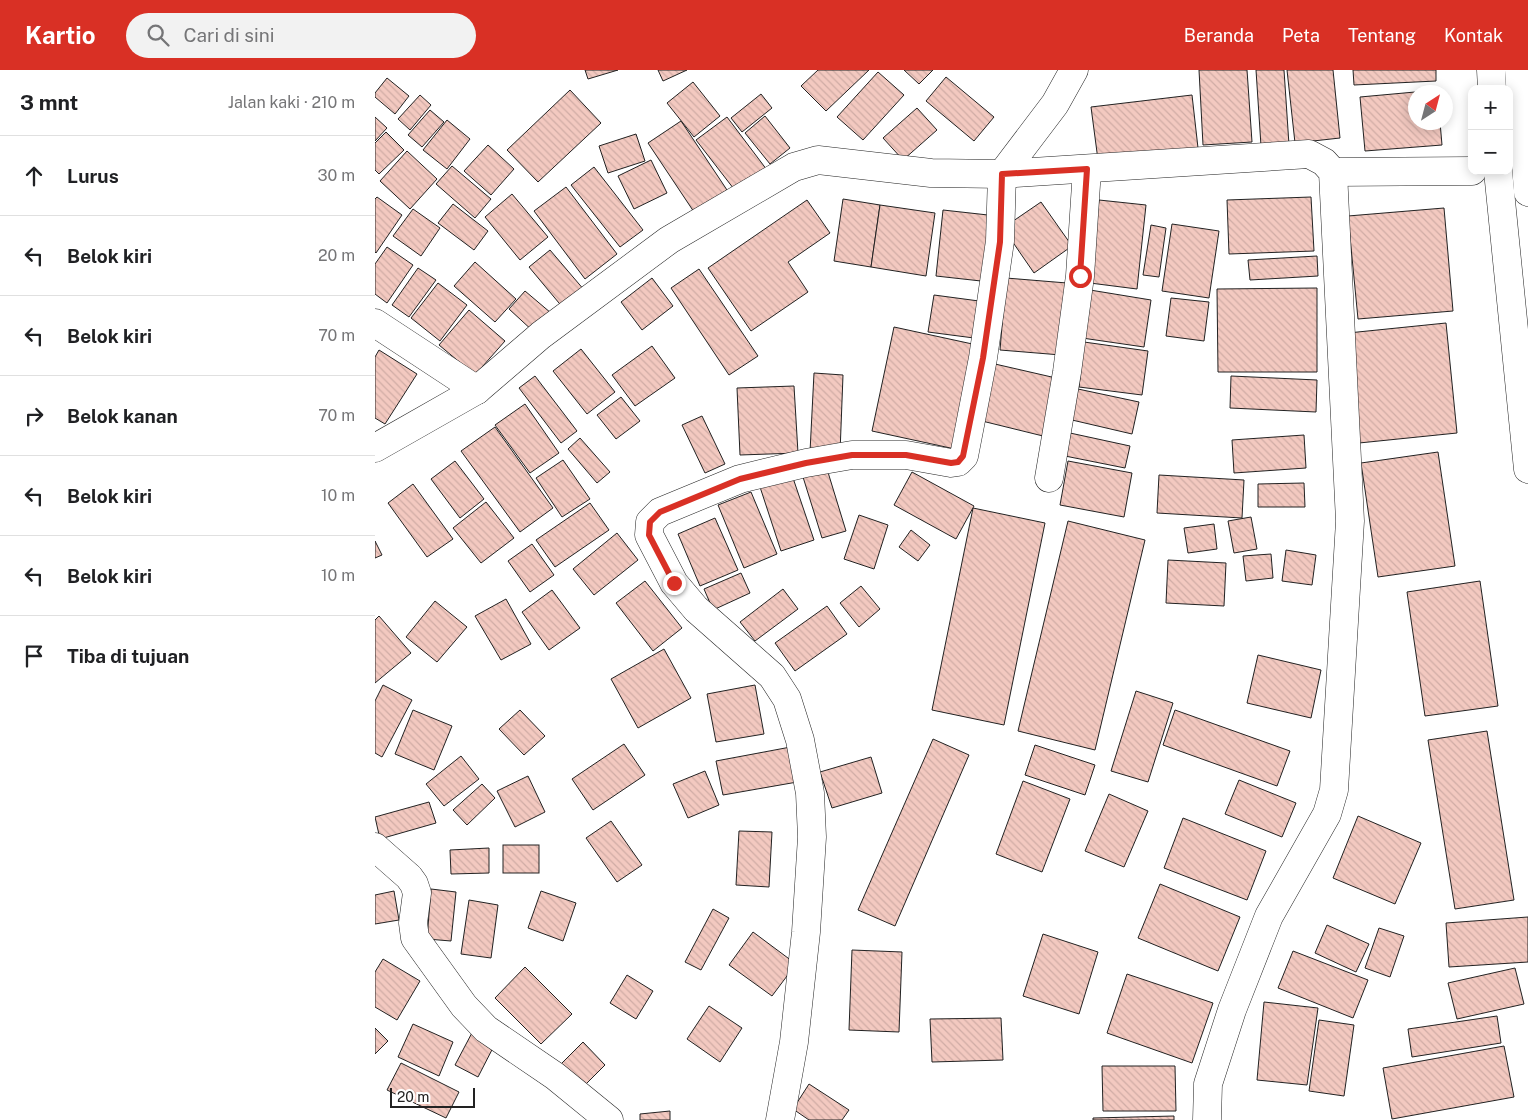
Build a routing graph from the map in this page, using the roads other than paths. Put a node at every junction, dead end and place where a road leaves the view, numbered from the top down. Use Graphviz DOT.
graph roads {
  1 [pos="1075,70"];
  2 [pos="1491,70"];
  3 [pos="1519,70"];
  4 [pos="1492,85"];
  5 [pos="1087,169"];
  6 [pos="1468,171"];
  7 [pos="1333,172"];
  8 [pos="1002,174"];
  9 [pos="1497,175"];
  10 [pos="1528,192"];
  11 [pos="375,323"];
  12 [pos="477,390"];
  13 [pos="375,448"];
  14 [pos="1528,469"];
  15 [pos="1049,478"];
  16 [pos="375,846"];
  17 [pos="609,1120"];
  18 [pos="780,1120"];
  19 [pos="1207,1120"];
  1 -- 8 [label="street"];
  2 -- 4 [label="street"];
  3 -- 10 [label="street"];
  5 -- 7 [label="street"];
  5 -- 8 [label="street"];
  5 -- 15 [label="street"];
  6 -- 7 [label="street"];
  7 -- 19 [label="street"];
  8 -- 12 [label="street"];
  8 -- 18 [label="street"];
  9 -- 14 [label="street"];
  11 -- 12 [label="street"];
  12 -- 13 [label="street"];
  16 -- 17 [label="street"];
}
